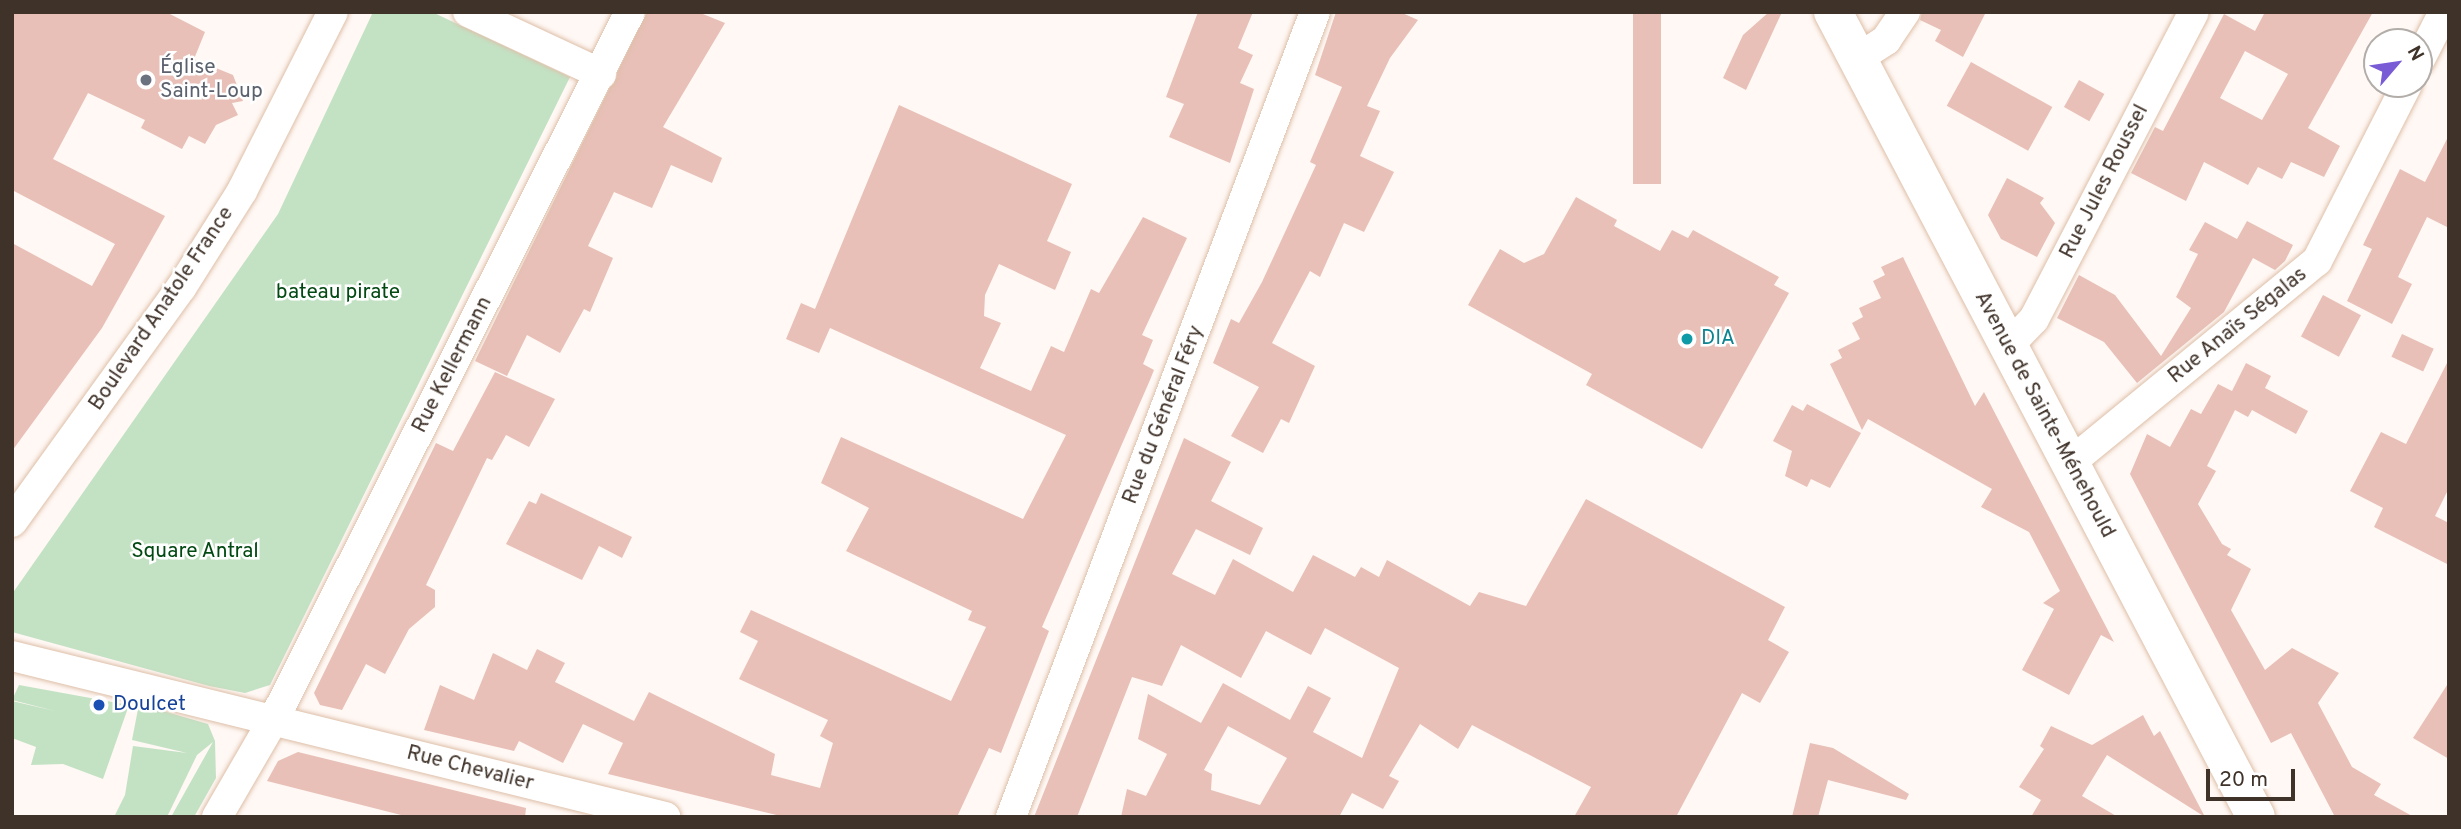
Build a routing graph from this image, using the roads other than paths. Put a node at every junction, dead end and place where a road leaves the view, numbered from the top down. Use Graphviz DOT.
graph roads {
  1 [pos="333,12"];
  2 [pos="468,12"];
  3 [pos="630,12"];
  4 [pos="1315,12"];
  5 [pos="1833,12"];
  6 [pos="1905,12"];
  7 [pos="2194,12"];
  8 [pos="2444,12"];
  9 [pos="2433,34"];
  10 [pos="1857,59"];
  11 [pos="601,74"];
  12 [pos="2400,98"];
  13 [pos="2008,346"];
  14 [pos="2070,463"];
  15 [pos="12,522"];
  16 [pos="12,656"];
  17 [pos="275,717"];
  18 [pos="217,817"];
  19 [pos="665,817"];
  20 [pos="1011,817"];
  21 [pos="2256,817"];
  1 -- 15 [label="street, Boulevard Anatole France"];
  2 -- 11 [label="street"];
  3 -- 11 [label="street, Rue Kellermann"];
  4 -- 20 [label="street, Rue du Général Féry"];
  5 -- 10 [label="main road, Avenue de Sainte-Ménehould"];
  6 -- 10 [label="street"];
  7 -- 13 [label="street, Rue Jules Roussel"];
  8 -- 9 [label="street"];
  10 -- 13 [label="main road, Avenue de Sainte-Ménehould"];
  11 -- 17 [label="street, Rue Kellermann"];
  12 -- 14 [label="street, Rue Anaïs Ségalas"];
  13 -- 14 [label="main road, Avenue de Sainte-Ménehould"];
  14 -- 21 [label="main road, Avenue de Sainte-Ménehould"];
  16 -- 17 [label="street, Rue Chevalier"];
  17 -- 18 [label="street, Rue Kellermann"];
  17 -- 19 [label="street, Rue Chevalier"];
}
